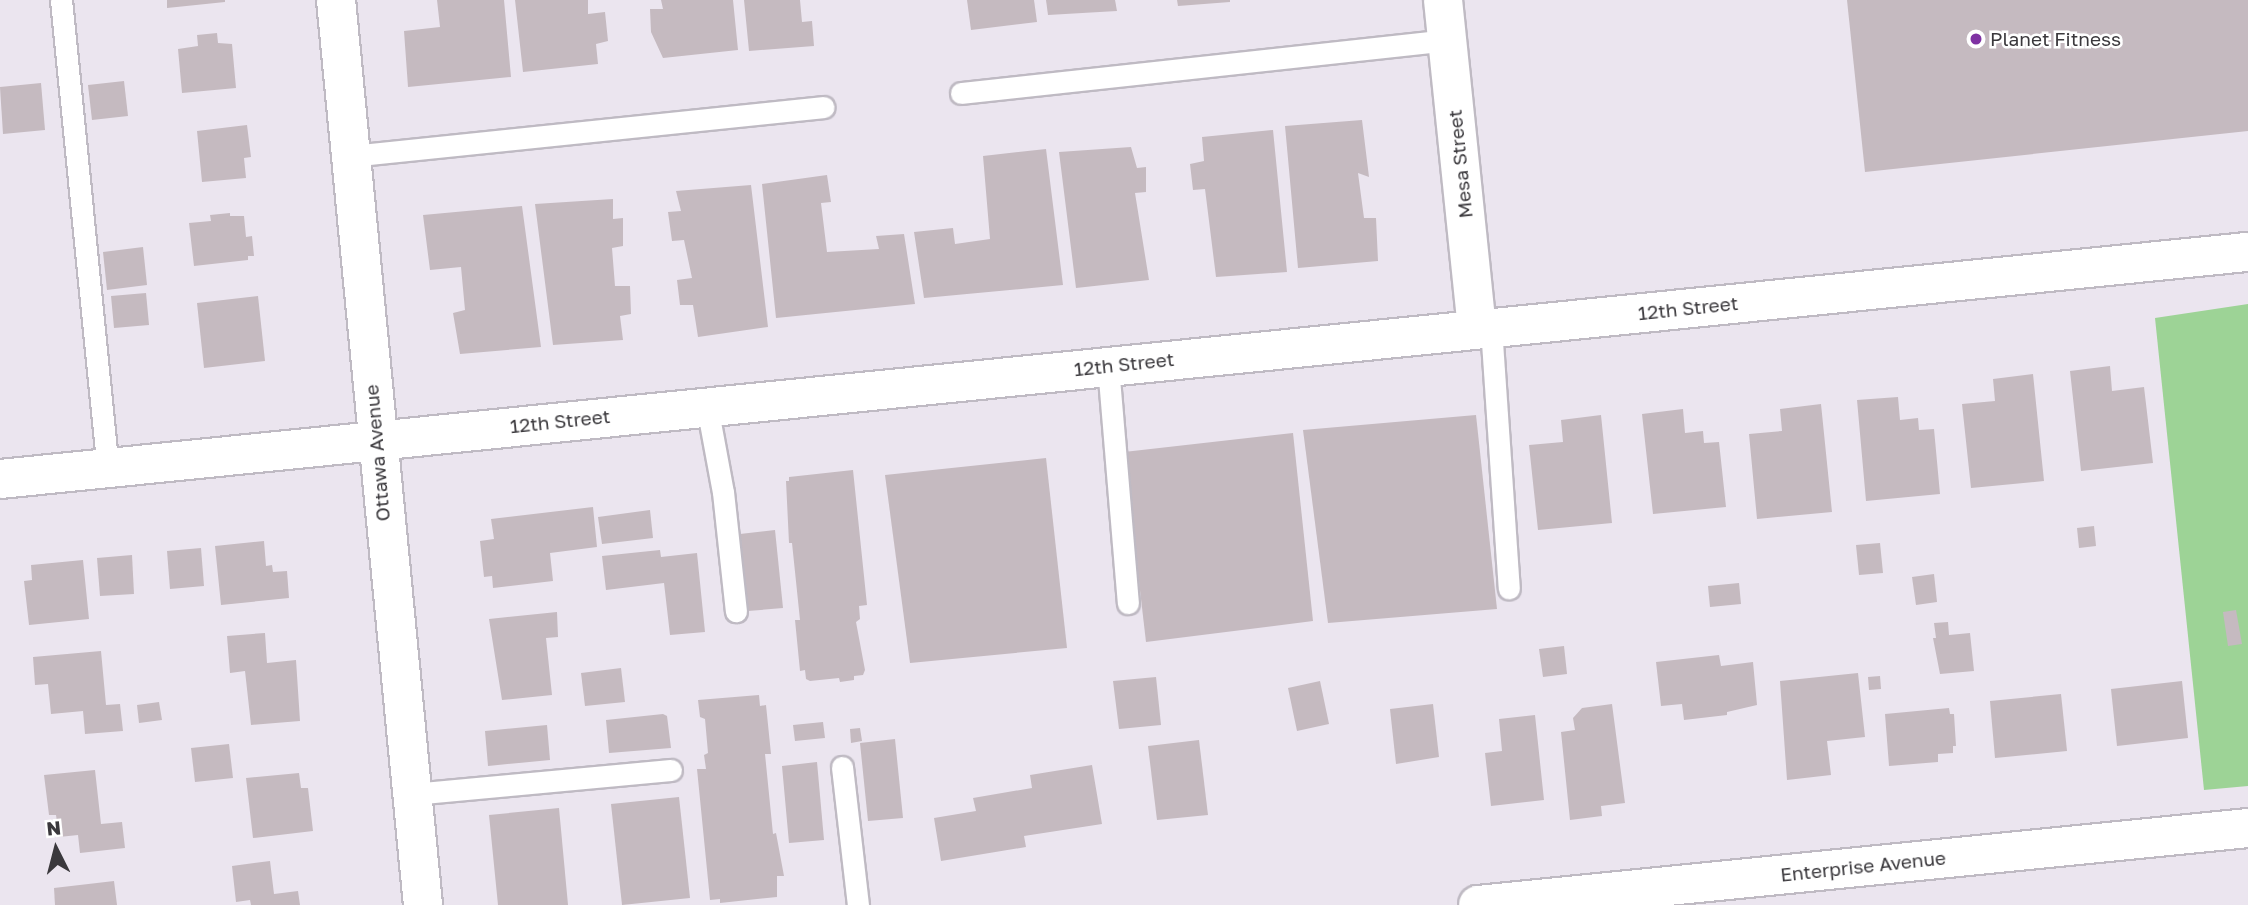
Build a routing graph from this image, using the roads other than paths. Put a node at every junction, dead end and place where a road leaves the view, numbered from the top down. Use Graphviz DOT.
graph roads {
  1 [pos="61,0"];
  2 [pos="336,0"];
  3 [pos="1443,0"];
  4 [pos="1447,40"];
  5 [pos="961,93"];
  6 [pos="823,107"];
  7 [pos="350,156"];
  8 [pos="2248,252"];
  9 [pos="1484,328"];
  10 [pos="1108,366"];
  11 [pos="707,406"];
  12 [pos="376,440"];
  13 [pos="108,468"];
  14 [pos="0,479"];
  15 [pos="1509,588"];
  16 [pos="1128,603"];
  17 [pos="736,611"];
  18 [pos="842,767"];
  19 [pos="671,770"];
  20 [pos="412,794"];
  21 [pos="2248,828"];
  22 [pos="423,905"];
  23 [pos="858,905"];
  24 [pos="1478,905"];
  1 -- 13 [label="lane"];
  2 -- 7 [label="street, Ottawa Avenue"];
  3 -- 4 [label="street, Mesa Street"];
  4 -- 5 [label="lane"];
  4 -- 9 [label="street, Mesa Street"];
  6 -- 7 [label="lane"];
  7 -- 12 [label="street, Ottawa Avenue"];
  8 -- 9 [label="street, 12th Street"];
  9 -- 10 [label="street, 12th Street"];
  9 -- 15 [label="lane"];
  10 -- 11 [label="street, 12th Street"];
  10 -- 16 [label="lane"];
  11 -- 12 [label="street, 12th Street"];
  11 -- 17 [label="lane"];
  12 -- 13 [label="street, 12th Street"];
  12 -- 20 [label="street, Ottawa Avenue"];
  13 -- 14 [label="street, 12th Street"];
  18 -- 23 [label="lane"];
  19 -- 20 [label="lane"];
  20 -- 22 [label="street, Ottawa Avenue"];
  21 -- 24 [label="street, Enterprise Avenue"];
}
